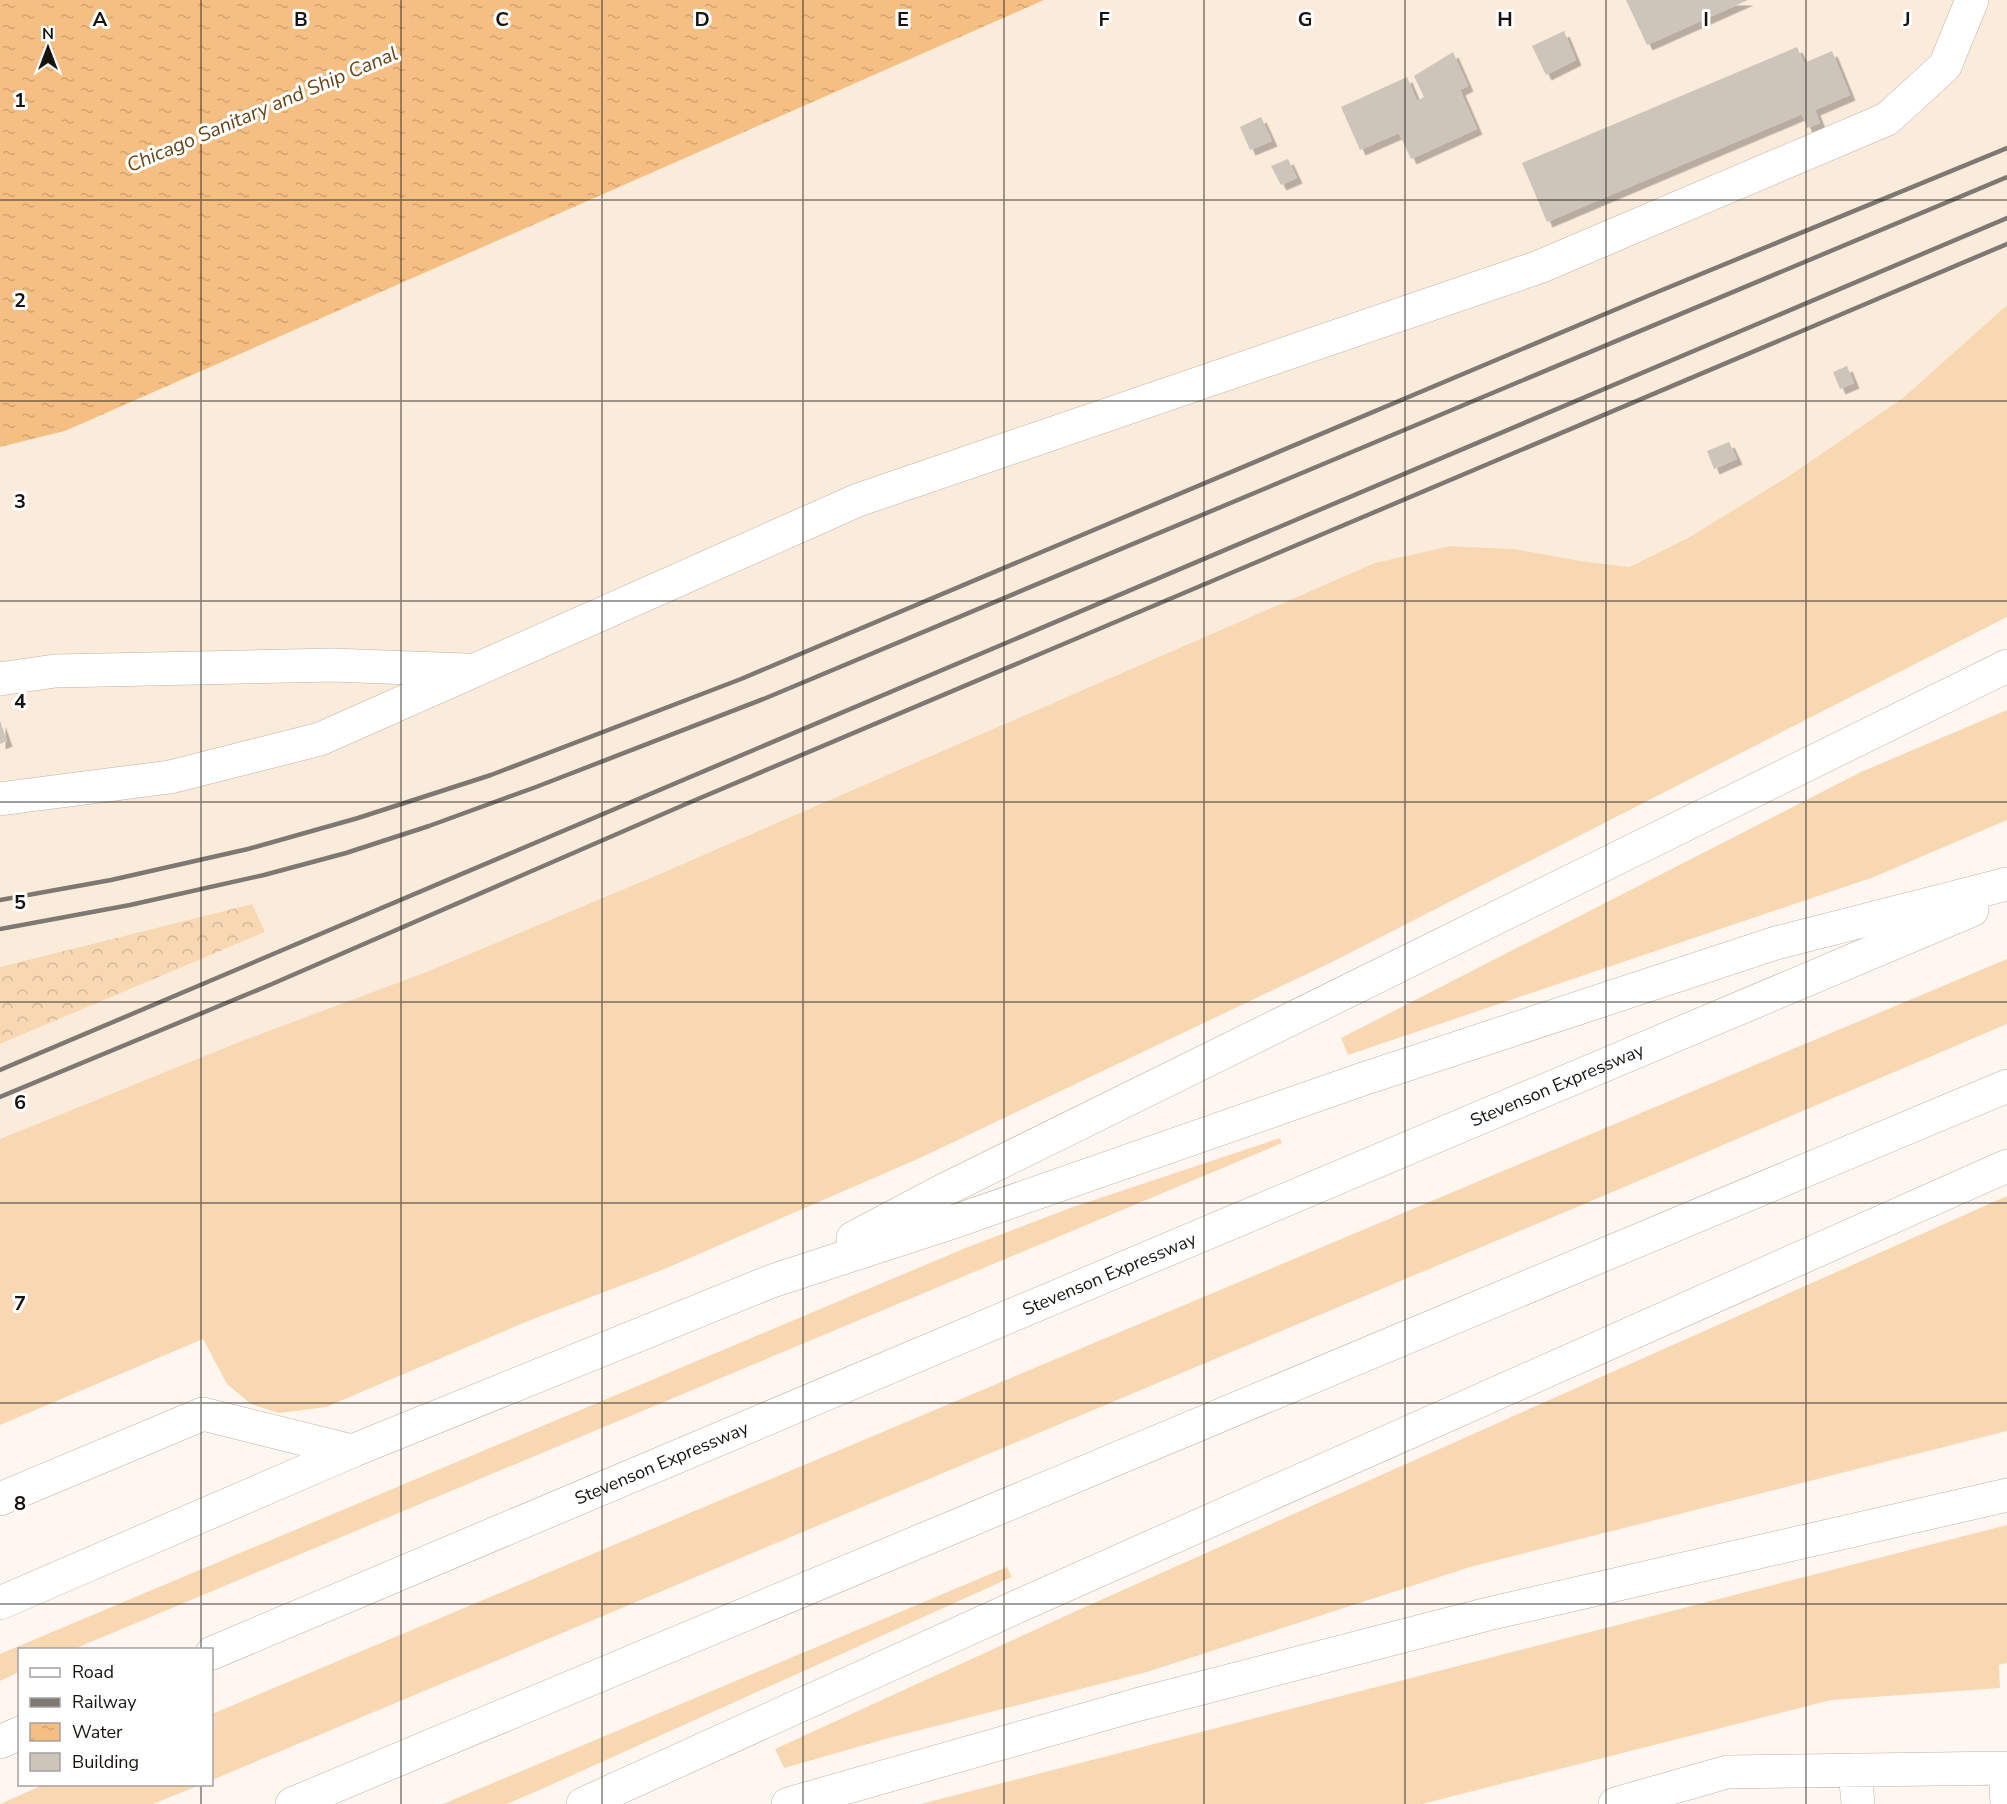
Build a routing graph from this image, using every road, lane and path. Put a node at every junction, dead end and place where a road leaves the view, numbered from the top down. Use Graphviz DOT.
graph roads {
  1 [pos="1972,0"];
  2 [pos="2007,666"];
  3 [pos="473,671"];
  4 [pos="0,680"];
  5 [pos="0,799"];
  6 [pos="2007,884"];
  7 [pos="2007,895"];
  8 [pos="2007,1086"];
  9 [pos="2007,1166"];
  10 [pos="772,1281"];
  11 [pos="352,1451"];
  12 [pos="2007,1495"];
  13 [pos="0,1498"];
  14 [pos="0,1603"];
  15 [pos="213,1653"];
  16 [pos="18,1734"];
  17 [pos="0,1742"];
  18 [pos="2006,1768"];
  19 [pos="1855,1770"];
  20 [pos="292,1804"];
  21 [pos="583,1804"];
  22 [pos="788,1804"];
  23 [pos="1615,1804"];
  24 [pos="1858,1804"];
  25 [pos="2007,1804"];
  1 -- 3 [label="main road"];
  2 -- 10 [label="main road"];
  3 -- 4 [label="main road"];
  3 -- 5 [label="main road"];
  6 -- 10 [label="main road"];
  7 -- 15 [label="main road, Stevenson Expressway"];
  8 -- 20 [label="main road"];
  9 -- 21 [label="main road"];
  10 -- 11 [label="main road"];
  11 -- 13 [label="main road"];
  11 -- 14 [label="main road"];
  12 -- 22 [label="main road"];
  16 -- 17 [label="main road"];
  18 -- 19 [label="main road"];
  18 -- 25 [label="main road"];
  19 -- 23 [label="main road"];
  19 -- 24 [label="main road"];
}
